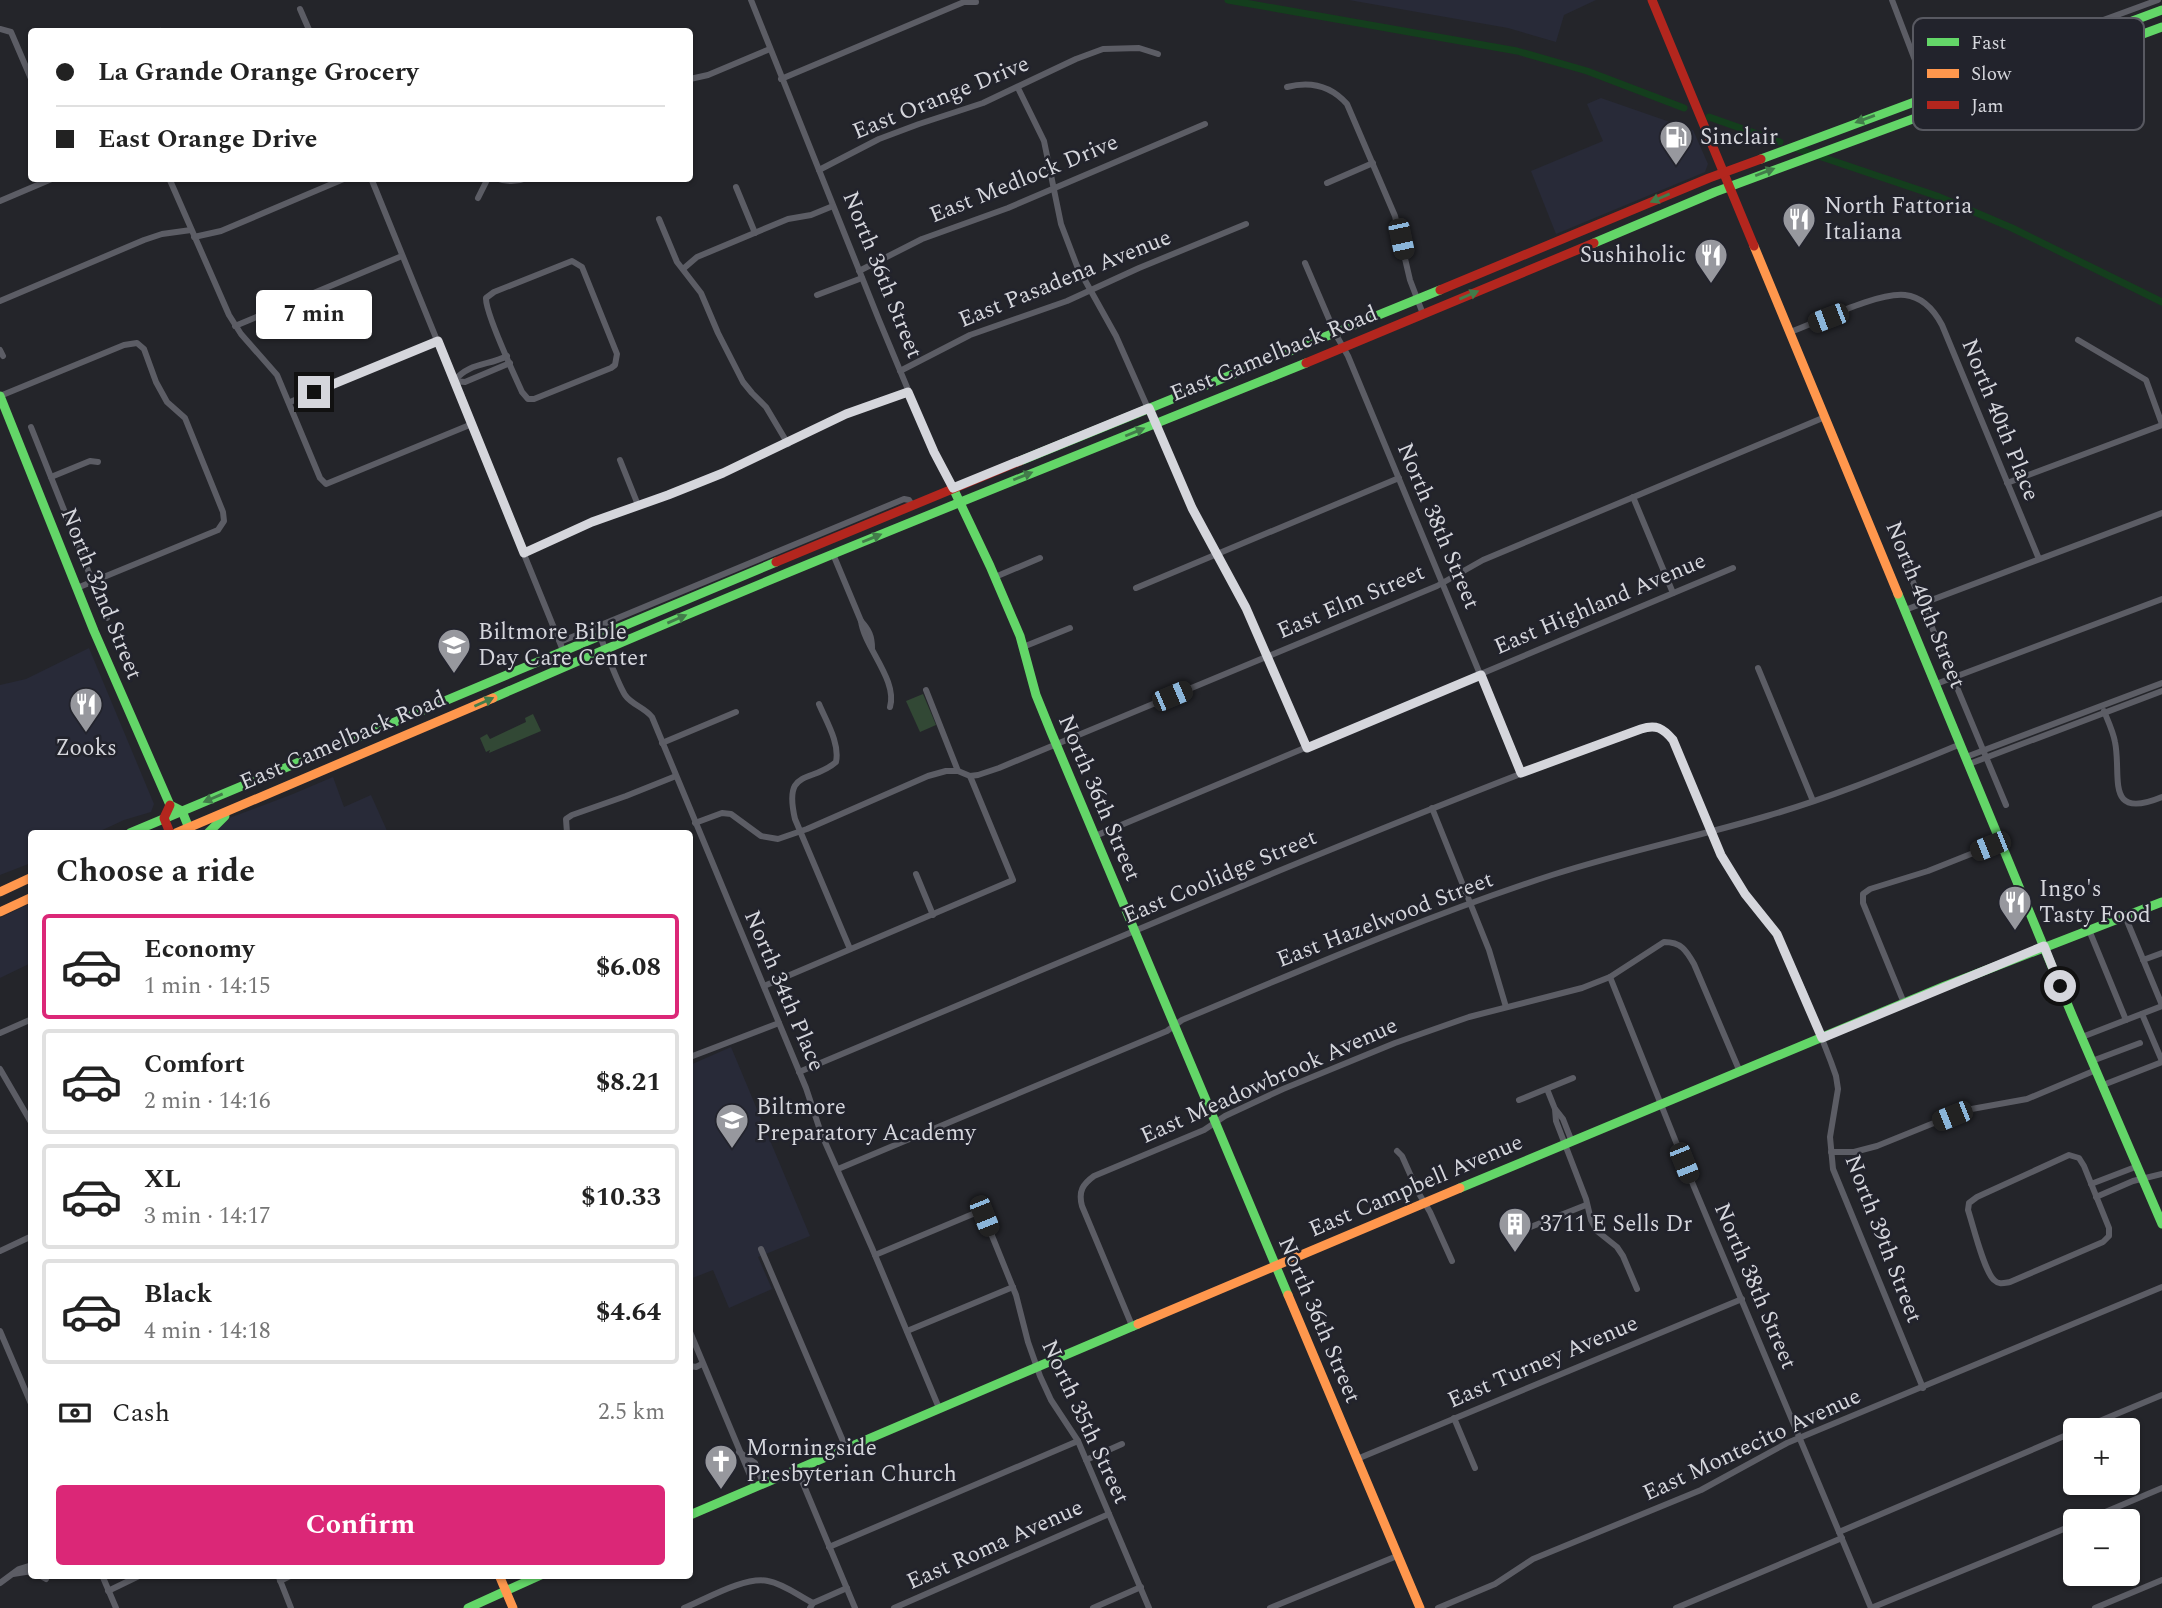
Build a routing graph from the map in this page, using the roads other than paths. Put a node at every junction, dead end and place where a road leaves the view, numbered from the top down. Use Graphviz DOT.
graph roads {
  1 [pos="751,0"];
  2 [pos="1652,0"];
  3 [pos="1892,0"];
  4 [pos="2158,0"];
  5 [pos="976,2"];
  6 [pos="300,9"];
  7 [pos="2162,10"];
  8 [pos="2109,18"];
  9 [pos="2140,18"];
  10 [pos="2162,27"];
  11 [pos="308,28"];
  12 [pos="0,29"];
  13 [pos="2144,34"];
  14 [pos="770,50"];
  15 [pos="1158,54"];
  16 [pos="1913,56"];
  17 [pos="28,72"];
  18 [pos="693,78"];
  19 [pos="781,79"];
  20 [pos="1287,87"];
  21 [pos="1018,88"];
  22 [pos="1913,101"];
  23 [pos="1913,118"];
  24 [pos="1205,124"];
  25 [pos="1373,163"];
  26 [pos="818,170"];
  27 [pos="1723,172"];
  28 [pos="45,182"];
  29 [pos="171,182"];
  30 [pos="337,182"];
  31 [pos="373,182"];
  32 [pos="486,182"];
  33 [pos="1327,183"];
  34 [pos="1729,186"];
  35 [pos="736,187"];
  36 [pos="1054,189"];
  37 [pos="478,198"];
  38 [pos="0,201"];
  39 [pos="833,206"];
  40 [pos="659,219"];
  41 [pos="1246,224"];
  42 [pos="193,233"];
  43 [pos="755,233"];
  44 [pos="1546,246"];
  45 [pos="402,256"];
  46 [pos="1551,260"];
  47 [pos="1305,263"];
  48 [pos="682,269"];
  49 [pos="860,274"];
  50 [pos="1090,291"];
  51 [pos="817,295"];
  52 [pos="1417,299"];
  53 [pos="0,300"];
  54 [pos="1423,314"];
  55 [pos="235,326"];
  56 [pos="1790,332"];
  57 [pos="1335,333"];
  58 [pos="2078,340"];
  59 [pos="438,341"];
  60 [pos="1342,348"];
  61 [pos="508,359"];
  62 [pos="476,365"];
  63 [pos="900,371"];
  64 [pos="480,375"];
  65 [pos="454,381"];
  66 [pos="908,392"];
  67 [pos="0,396"];
  68 [pos="290,402"];
  69 [pos="1149,408"];
  70 [pos="1825,417"];
  71 [pos="472,424"];
  72 [pos="1155,424"];
  73 [pos="2162,424"];
  74 [pos="31,427"];
  75 [pos="788,444"];
  76 [pos="620,460"];
  77 [pos="98,462"];
  78 [pos="51,477"];
  79 [pos="1399,478"];
  80 [pos="2007,483"];
  81 [pos="953,488"];
  82 [pos="1633,497"];
  83 [pos="960,502"];
  84 [pos="638,505"];
  85 [pos="2162,513"];
  86 [pos="1893,534"];
  87 [pos="524,553"];
  88 [pos="833,554"];
  89 [pos="1217,554"];
  90 [pos="1040,558"];
  91 [pos="2039,559"];
  92 [pos="756,566"];
  93 [pos="1733,568"];
  94 [pos="995,577"];
  95 [pos="93,582"];
  96 [pos="764,583"];
  97 [pos="1443,583"];
  98 [pos="1136,587"];
  99 [pos="77,588"];
  100 [pos="1673,593"];
  101 [pos="2162,599"];
  102 [pos="1922,603"];
  103 [pos="1905,610"];
  104 [pos="107,618"];
  105 [pos="1070,628"];
  106 [pos="600,636"];
  107 [pos="562,647"];
  108 [pos="1023,647"];
  109 [pos="606,649"];
  110 [pos="1268,656"];
  111 [pos="569,665"];
  112 [pos="1758,668"];
  113 [pos="1481,675"];
  114 [pos="1952,678"];
  115 [pos="2162,683"];
  116 [pos="1936,684"];
  117 [pos="926,690"];
  118 [pos="2162,691"];
  119 [pos="819,705"];
  120 [pos="890,707"];
  121 [pos="427,708"];
  122 [pos="2103,709"];
  123 [pos="736,712"];
  124 [pos="433,724"];
  125 [pos="1658,726"];
  126 [pos="662,743"];
  127 [pos="1961,744"];
  128 [pos="1056,745"];
  129 [pos="1307,748"];
  130 [pos="1984,754"];
  131 [pos="1967,761"];
  132 [pos="958,771"];
  133 [pos="1521,773"];
  134 [pos="676,776"];
  135 [pos="970,776"];
  136 [pos="256,780"];
  137 [pos="262,797"];
  138 [pos="2162,797"];
  139 [pos="1813,801"];
  140 [pos="170,804"];
  141 [pos="2006,805"];
  142 [pos="1432,808"];
  143 [pos="233,809"];
  144 [pos="182,810"];
  145 [pos="164,818"];
  146 [pos="695,822"];
  147 [pos="137,830"];
  148 [pos="169,830"];
  149 [pos="190,830"];
  150 [pos="210,830"];
  151 [pos="567,830"];
  152 [pos="1711,831"];
  153 [pos="800,832"];
  154 [pos="1095,836"];
  155 [pos="2001,842"];
  156 [pos="916,874"];
  157 [pos="28,879"];
  158 [pos="0,892"];
  159 [pos="28,899"];
  160 [pos="2162,902"];
  161 [pos="1471,903"];
  162 [pos="0,912"];
  163 [pos="933,915"];
  164 [pos="2125,916"];
  165 [pos="2089,930"];
  166 [pos="1134,932"];
  167 [pos="2044,946"];
  168 [pos="850,949"];
  169 [pos="2162,953"];
  170 [pos="2143,960"];
  171 [pos="1610,977"];
  172 [pos="764,986"];
  173 [pos="1904,1003"];
  174 [pos="2162,1006"];
  175 [pos="1506,1007"];
  176 [pos="2143,1014"];
  177 [pos="2126,1020"];
  178 [pos="28,1021"];
  179 [pos="779,1023"];
  180 [pos="1175,1026"];
  181 [pos="0,1033"];
  182 [pos="2082,1037"];
  183 [pos="1822,1038"];
  184 [pos="2140,1042"];
  185 [pos="693,1053"];
  186 [pos="2162,1062"];
  187 [pos="2094,1065"];
  188 [pos="0,1069"];
  189 [pos="799,1072"];
  190 [pos="1740,1072"];
  191 [pos="1573,1078"];
  192 [pos="2103,1085"];
  193 [pos="1547,1089"];
  194 [pos="1519,1100"];
  195 [pos="1661,1105"];
  196 [pos="28,1117"];
  197 [pos="1215,1123"];
  198 [pos="1569,1143"];
  199 [pos="1397,1151"];
  200 [pos="1831,1152"];
  201 [pos="2138,1166"];
  202 [pos="838,1169"];
  203 [pos="2118,1174"];
  204 [pos="2162,1174"];
  205 [pos="2144,1179"];
  206 [pos="2091,1184"];
  207 [pos="2123,1185"];
  208 [pos="2096,1197"];
  209 [pos="1425,1203"];
  210 [pos="1586,1205"];
  211 [pos="2162,1224"];
  212 [pos="1528,1228"];
  213 [pos="28,1238"];
  214 [pos="761,1249"];
  215 [pos="0,1251"];
  216 [pos="875,1255"];
  217 [pos="1452,1261"];
  218 [pos="1275,1266"];
  219 [pos="1013,1287"];
  220 [pos="2162,1287"];
  221 [pos="1637,1289"];
  222 [pos="1742,1298"];
  223 [pos="1133,1328"];
  224 [pos="0,1331"];
  225 [pos="907,1331"];
  226 [pos="693,1340"];
  227 [pos="702,1364"];
  228 [pos="693,1366"];
  229 [pos="1037,1368"];
  230 [pos="1923,1388"];
  231 [pos="2162,1395"];
  232 [pos="28,1397"];
  233 [pos="939,1408"];
  234 [pos="1454,1418"];
  235 [pos="2106,1418"];
  236 [pos="2063,1436"];
  237 [pos="1800,1438"];
  238 [pos="1078,1441"];
  239 [pos="1122,1444"];
  240 [pos="846,1448"];
  241 [pos="739,1452"];
  242 [pos="1357,1459"];
  243 [pos="752,1460"];
  244 [pos="1086,1460"];
  245 [pos="744,1464"];
  246 [pos="1475,1468"];
  247 [pos="797,1469"];
  248 [pos="759,1485"];
  249 [pos="2162,1488"];
  250 [pos="2112,1509"];
  251 [pos="693,1514"];
  252 [pos="1109,1514"];
  253 [pos="2063,1529"];
  254 [pos="1840,1535"];
  255 [pos="829,1547"];
  256 [pos="1397,1556"];
  257 [pos="28,1566"];
  258 [pos="0,1572"];
  259 [pos="28,1572"];
  260 [pos="13,1574"];
  261 [pos="104,1579"];
  262 [pos="133,1579"];
  263 [pos="279,1579"];
  264 [pos="501,1579"];
  265 [pos="531,1579"];
  266 [pos="2162,1580"];
  267 [pos="2,1582"];
  268 [pos="1141,1587"];
  269 [pos="847,1588"];
  270 [pos="505,1590"];
  271 [pos="108,1591"];
  272 [pos="811,1606"];
  273 [pos="116,1608"];
  274 [pos="291,1608"];
  275 [pos="468,1608"];
  276 [pos="513,1608"];
  277 [pos="684,1608"];
  278 [pos="855,1608"];
  279 [pos="894,1608"];
  280 [pos="1093,1608"];
  281 [pos="1149,1608"];
  282 [pos="1270,1608"];
  283 [pos="1420,1608"];
  284 [pos="1438,1608"];
  285 [pos="1676,1608"];
  286 [pos="1871,1608"];
  287 [pos="2095,1608"];
  1 -- 14 [label="street, North 36th Street"];
  2 -- 27 [label="main road, North 40th Street"];
  3 -- 16 [label="street"];
  4 -- 8 [label="street"];
  5 -- 19 [label="street"];
  6 -- 11 [label="street"];
  7 -- 9 [label="main road, East Camelback Road"];
  10 -- 13 [label="main road, East Camelback Road"];
  12 -- 17 [label="street"];
  14 -- 18 [label="street"];
  14 -- 19 [label="street, North 36th Street"];
  15 -- 21 [label="street, East Orange Drive"];
  19 -- 26 [label="street, North 36th Street"];
  20 -- 25 [label="street"];
  21 -- 26 [label="street, East Orange Drive"];
  21 -- 36 [label="street"];
  22 -- 27 [label="main road, East Camelback Road, one-way"];
  34 -- 23 [label="main road, East Camelback Road, one-way"];
  24 -- 36 [label="street, East Medlock Drive"];
  25 -- 33 [label="street"];
  25 -- 52 [label="street"];
  26 -- 39 [label="street, North 36th Street"];
  27 -- 34 [label="main road, North 40th Street"];
  27 -- 44 [label="main road, East Camelback Road, one-way"];
  28 -- 38 [label="street"];
  29 -- 42 [label="street"];
  30 -- 42 [label="street"];
  31 -- 45 [label="street"];
  32 -- 37 [label="street"];
  34 -- 46 [label="main road, East Camelback Road"];
  34 -- 56 [label="main road, North 40th Street"];
  35 -- 43 [label="street"];
  36 -- 49 [label="street, East Medlock Drive"];
  36 -- 50 [label="street"];
  39 -- 43 [label="street"];
  39 -- 49 [label="street, North 36th Street"];
  40 -- 48 [label="street"];
  41 -- 50 [label="street, East Pasadena Avenue"];
  42 -- 53 [label="street"];
  42 -- 55 [label="street"];
  43 -- 48 [label="street"];
  44 -- 46 [label="main road"];
  44 -- 52 [label="main road, East Camelback Road"];
  45 -- 55 [label="street"];
  45 -- 59 [label="street"];
  54 -- 46 [label="main road, East Camelback Road, one-way"];
  47 -- 57 [label="street, East Camelback Road"];
  48 -- 75 [label="street"];
  49 -- 51 [label="street, East Medlock Drive"];
  49 -- 63 [label="street, North 36th Street"];
  50 -- 63 [label="street, East Pasadena Avenue"];
  50 -- 69 [label="street"];
  52 -- 54 [label="street"];
  52 -- 57 [label="main road, East Camelback Road"];
  54 -- 60 [label="main road, East Camelback Road"];
  55 -- 68 [label="street"];
  56 -- 70 [label="main road, North 40th Street"];
  56 -- 80 [label="street, North 40th Place"];
  57 -- 60 [label="street, North 38th Street"];
  57 -- 69 [label="main road, East Camelback Road"];
  58 -- 73 [label="street"];
  59 -- 65 [label="street"];
  59 -- 68 [label="street"];
  60 -- 72 [label="main road, East Camelback Road"];
  60 -- 79 [label="street, North 38th Street"];
  61 -- 61 [label="street"];
  61 -- 62 [label="street"];
  61 -- 64 [label="street"];
  62 -- 64 [label="street"];
  62 -- 65 [label="street"];
  63 -- 66 [label="street, North 36th Street"];
  64 -- 65 [label="street"];
  65 -- 71 [label="street"];
  66 -- 75 [label="street"];
  66 -- 81 [label="street, North 36th Street"];
  67 -- 95 [label="street"];
  67 -- 99 [label="main road, North 32nd Street"];
  68 -- 71 [label="street"];
  69 -- 72 [label="street"];
  69 -- 81 [label="main road, East Camelback Road"];
  70 -- 82 [label="street, East Elm Street"];
  70 -- 103 [label="main road, North 40th Street"];
  71 -- 87 [label="street"];
  83 -- 72 [label="main road, East Camelback Road, one-way"];
  72 -- 89 [label="street"];
  73 -- 80 [label="street"];
  74 -- 78 [label="street, North 32nd Street"];
  75 -- 84 [label="street"];
  76 -- 84 [label="street"];
  77 -- 78 [label="street"];
  78 -- 95 [label="street, North 32nd Street"];
  79 -- 89 [label="street"];
  79 -- 97 [label="street, North 38th Street"];
  80 -- 91 [label="street, North 40th Place"];
  81 -- 83 [label="main road, North 36th Street"];
  81 -- 92 [label="main road, East Camelback Road"];
  82 -- 97 [label="street, East Elm Street"];
  82 -- 100 [label="street"];
  88 -- 83 [label="main road, East Camelback Road, one-way"];
  83 -- 94 [label="main road, North 36th Street"];
  84 -- 87 [label="street"];
  85 -- 91 [label="street"];
  86 -- 102 [label="street, North 40th Street"];
  87 -- 107 [label="street"];
  88 -- 96 [label="main road, East Camelback Road"];
  88 -- 120 [label="street"];
  89 -- 98 [label="street"];
  89 -- 110 [label="street"];
  90 -- 94 [label="street"];
  91 -- 102 [label="street"];
  92 -- 96 [label="main road"];
  92 -- 106 [label="main road, East Camelback Road"];
  92 -- 107 [label="street, East Camelback Road"];
  93 -- 100 [label="street, East Highland Avenue"];
  94 -- 108 [label="main road, North 36th Street"];
  95 -- 99 [label="street"];
  95 -- 104 [label="street, North 32nd Street"];
  109 -- 96 [label="main road, East Camelback Road, one-way"];
  97 -- 110 [label="street, East Elm Street"];
  97 -- 113 [label="street, North 38th Street"];
  99 -- 140 [label="main road, North 32nd Street"];
  100 -- 113 [label="street, East Highland Avenue"];
  101 -- 114 [label="street"];
  102 -- 103 [label="street"];
  102 -- 114 [label="street, North 40th Street"];
  103 -- 116 [label="main road, North 40th Street"];
  105 -- 108 [label="street"];
  106 -- 107 [label="main road, East Camelback Road"];
  106 -- 109 [label="street, North 34th Place"];
  107 -- 111 [label="street"];
  107 -- 121 [label="main road, East Camelback Road"];
  108 -- 128 [label="main road, North 36th Street"];
  109 -- 111 [label="main road, East Camelback Road"];
  109 -- 126 [label="street, North 34th Place"];
  110 -- 128 [label="street, East Elm Street"];
  110 -- 129 [label="street"];
  124 -- 111 [label="main road, East Camelback Road, one-way"];
  112 -- 139 [label="street"];
  113 -- 129 [label="street, East Highland Avenue"];
  113 -- 133 [label="street, North 38th Street"];
  114 -- 116 [label="street"];
  114 -- 130 [label="street, North 40th Street"];
  115 -- 122 [label="street"];
  116 -- 127 [label="main road, North 40th Street"];
  117 -- 132 [label="street"];
  118 -- 122 [label="street"];
  119 -- 153 [label="street"];
  121 -- 124 [label="main road"];
  121 -- 136 [label="main road, East Camelback Road"];
  122 -- 130 [label="street"];
  122 -- 138 [label="street"];
  123 -- 126 [label="street"];
  124 -- 137 [label="main road, East Camelback Road"];
  125 -- 133 [label="street, East Coolidge Street"];
  125 -- 152 [label="street, North 39th Street"];
  126 -- 134 [label="street, North 34th Place"];
  127 -- 131 [label="main road, North 40th Street"];
  127 -- 139 [label="street, East Hazelwood Street"];
  128 -- 135 [label="street, East Elm Street"];
  128 -- 154 [label="main road, North 36th Street"];
  129 -- 154 [label="street, East Highland Avenue"];
  130 -- 131 [label="street"];
  130 -- 141 [label="street, North 40th Street"];
  131 -- 155 [label="main road, North 40th Street"];
  132 -- 135 [label="street"];
  132 -- 153 [label="street"];
  133 -- 142 [label="street, East Coolidge Street"];
  134 -- 146 [label="street, North 34th Place"];
  134 -- 151 [label="street"];
  135 -- 163 [label="street"];
  136 -- 137 [label="main road"];
  136 -- 144 [label="main road, East Camelback Road, one-way"];
  137 -- 143 [label="main road, East Camelback Road"];
  139 -- 152 [label="street, East Hazelwood Street"];
  140 -- 144 [label="main road"];
  140 -- 145 [label="main road"];
  142 -- 161 [label="street"];
  142 -- 166 [label="street, East Coolidge Street"];
  143 -- 149 [label="main road, East Camelback Road"];
  143 -- 150 [label="main road"];
  144 -- 145 [label="main road, East Camelback Road"];
  144 -- 149 [label="main road"];
  145 -- 147 [label="main road, East Camelback Road"];
  145 -- 148 [label="main road"];
  146 -- 153 [label="street"];
  146 -- 172 [label="street, North 34th Place"];
  152 -- 161 [label="street, East Hazelwood Street"];
  152 -- 183 [label="street, North 39th Street"];
  153 -- 168 [label="street"];
  154 -- 166 [label="main road, North 36th Street"];
  155 -- 167 [label="main road, North 40th Street"];
  155 -- 173 [label="street"];
  156 -- 163 [label="street"];
  157 -- 158 [label="main road"];
  159 -- 162 [label="main road"];
  160 -- 164 [label="main road, East Campbell Avenue"];
  161 -- 175 [label="street"];
  161 -- 180 [label="street, East Hazelwood Street"];
  163 -- 168 [label="street"];
  164 -- 165 [label="main road, East Campbell Avenue"];
  164 -- 170 [label="street"];
  165 -- 167 [label="main road, East Campbell Avenue"];
  165 -- 177 [label="street"];
  166 -- 180 [label="main road, North 36th Street"];
  166 -- 189 [label="street, East Coolidge Street"];
  167 -- 173 [label="main road, East Campbell Avenue"];
  167 -- 182 [label="main road, North 40th Street"];
  168 -- 172 [label="street"];
  169 -- 170 [label="street"];
  170 -- 174 [label="street"];
  171 -- 175 [label="street, East Meadowbrook Avenue"];
  171 -- 190 [label="street, East Meadowbrook Avenue"];
  171 -- 195 [label="street, North 38th Street"];
  172 -- 179 [label="street, North 34th Place"];
  173 -- 183 [label="main road, East Campbell Avenue"];
  174 -- 176 [label="street"];
  175 -- 197 [label="street, East Meadowbrook Avenue"];
  176 -- 177 [label="street"];
  176 -- 186 [label="street"];
  177 -- 182 [label="street"];
  178 -- 181 [label="street"];
  179 -- 185 [label="street"];
  179 -- 189 [label="street, North 34th Place"];
  180 -- 197 [label="main road, North 36th Street"];
  180 -- 202 [label="street, East Hazelwood Street"];
  182 -- 187 [label="main road, North 40th Street"];
  183 -- 190 [label="main road, East Campbell Avenue"];
  183 -- 200 [label="street, North 39th Street"];
  184 -- 187 [label="street"];
  186 -- 192 [label="street"];
  187 -- 192 [label="main road, North 40th Street"];
  187 -- 200 [label="street"];
  188 -- 196 [label="street"];
  189 -- 202 [label="street, North 34th Place"];
  190 -- 195 [label="main road, East Campbell Avenue"];
  191 -- 193 [label="street"];
  192 -- 201 [label="main road, North 40th Street"];
  193 -- 194 [label="street"];
  193 -- 198 [label="street"];
  195 -- 198 [label="main road, East Campbell Avenue"];
  195 -- 222 [label="street, North 38th Street"];
  197 -- 218 [label="main road, North 36th Street"];
  197 -- 223 [label="street, East Meadowbrook Avenue"];
  198 -- 209 [label="main road, East Campbell Avenue"];
  198 -- 210 [label="street"];
  199 -- 209 [label="street"];
  200 -- 230 [label="street, North 39th Street"];
  201 -- 203 [label="street"];
  201 -- 205 [label="main road, North 40th Street"];
  202 -- 216 [label="street, North 34th Place"];
  203 -- 206 [label="street"];
  203 -- 207 [label="street"];
  204 -- 205 [label="street"];
  205 -- 207 [label="street"];
  205 -- 211 [label="main road, North 40th Street"];
  206 -- 208 [label="street"];
  206 -- 208 [label="street"];
  207 -- 208 [label="street"];
  209 -- 217 [label="street"];
  209 -- 218 [label="main road, East Campbell Avenue"];
  210 -- 212 [label="street"];
  210 -- 221 [label="street"];
  213 -- 215 [label="street"];
  214 -- 240 [label="street"];
  216 -- 219 [label="street, North 35th Street"];
  216 -- 225 [label="street, North 34th Place"];
  218 -- 223 [label="main road, East Campbell Avenue"];
  218 -- 242 [label="main road, North 36th Street"];
  219 -- 225 [label="street"];
  219 -- 229 [label="street, North 35th Street"];
  220 -- 230 [label="street, East Montecito Avenue"];
  222 -- 234 [label="street, East Turney Avenue"];
  222 -- 237 [label="street, North 38th Street"];
  223 -- 229 [label="main road, East Campbell Avenue"];
  224 -- 232 [label="street"];
  225 -- 233 [label="street, North 34th Place"];
  226 -- 227 [label="street"];
  227 -- 228 [label="street"];
  227 -- 241 [label="street"];
  229 -- 233 [label="main road, East Campbell Avenue"];
  229 -- 238 [label="street, North 35th Street"];
  230 -- 237 [label="street, East Montecito Avenue"];
  231 -- 235 [label="street"];
  233 -- 240 [label="main road, East Campbell Avenue"];
  234 -- 242 [label="street, East Turney Avenue"];
  234 -- 246 [label="street"];
  236 -- 254 [label="street"];
  237 -- 254 [label="street, North 38th Street"];
  237 -- 284 [label="street, East Montecito Avenue"];
  238 -- 244 [label="street, North 35th Street"];
  238 -- 255 [label="street"];
  239 -- 244 [label="street"];
  240 -- 247 [label="main road, East Campbell Avenue"];
  241 -- 243 [label="street"];
  241 -- 245 [label="street"];
  242 -- 256 [label="main road, North 36th Street"];
  243 -- 245 [label="street"];
  243 -- 248 [label="street"];
  244 -- 252 [label="street, North 35th Street"];
  245 -- 248 [label="street"];
  247 -- 248 [label="main road, East Campbell Avenue"];
  247 -- 255 [label="street"];
  248 -- 251 [label="main road, East Campbell Avenue"];
  249 -- 250 [label="street"];
  252 -- 268 [label="street, North 35th Street"];
  252 -- 279 [label="street, East Roma Avenue"];
  253 -- 286 [label="street"];
  254 -- 285 [label="street"];
  254 -- 286 [label="street, North 38th Street"];
  255 -- 269 [label="street"];
  256 -- 282 [label="street"];
  256 -- 283 [label="main road, North 36th Street"];
  257 -- 260 [label="street"];
  258 -- 267 [label="street"];
  259 -- 260 [label="street"];
  260 -- 267 [label="street"];
  261 -- 271 [label="street"];
  262 -- 271 [label="street"];
  263 -- 274 [label="street"];
  264 -- 270 [label="main road"];
  265 -- 270 [label="main road"];
  266 -- 287 [label="street"];
  268 -- 280 [label="street"];
  268 -- 281 [label="street, North 35th Street"];
  269 -- 272 [label="street"];
  269 -- 278 [label="street"];
  270 -- 275 [label="main road"];
  270 -- 276 [label="main road"];
  271 -- 273 [label="street"];
  272 -- 277 [label="street"];
}
